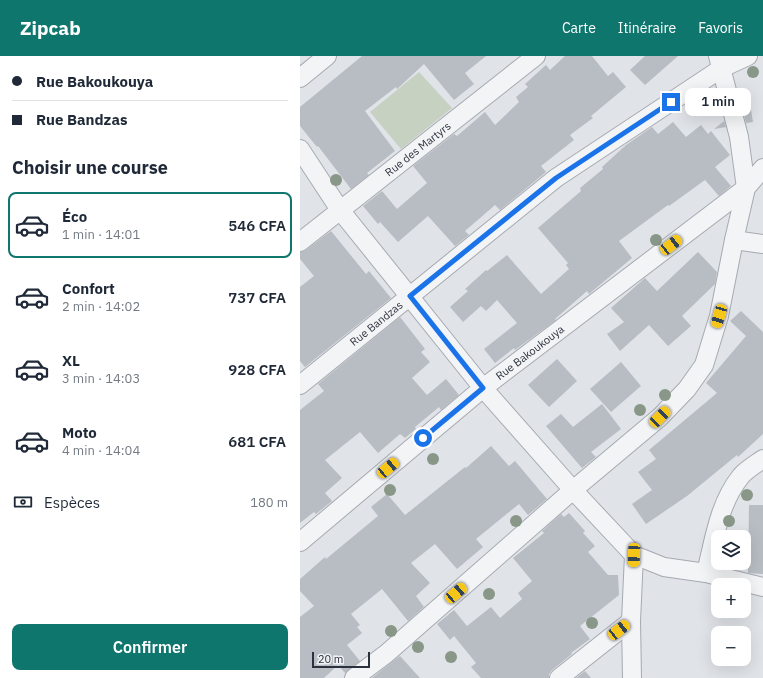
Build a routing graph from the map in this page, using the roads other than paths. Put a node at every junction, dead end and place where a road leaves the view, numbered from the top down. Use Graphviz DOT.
graph roads {
  1 [pos="328,56"];
  2 [pos="536,56"];
  3 [pos="748,56"];
  4 [pos="720,62"];
  5 [pos="300,78"];
  6 [pos="300,150"];
  7 [pos="763,168"];
  8 [pos="746,188"];
  9 [pos="340,210"];
  10 [pos="734,240"];
  11 [pos="300,242"];
  12 [pos="763,244"];
  13 [pos="410,296"];
  14 [pos="300,385"];
  15 [pos="483,388"];
  16 [pos="763,459"];
  17 [pos="573,490"];
  18 [pos="300,542"];
  19 [pos="634,555"];
  20 [pos="706,573"];
  21 [pos="763,587"];
  22 [pos="631,621"];
  23 [pos="354,678"];
  24 [pos="559,678"];
  25 [pos="632,678"];
  1 -- 5 [label="street"];
  2 -- 9 [label="street, Rue des Martyrs"];
  3 -- 4 [label="street, Rue Bandzas"];
  4 -- 8 [label="street"];
  4 -- 13 [label="street, Rue Bandzas"];
  6 -- 9 [label="street"];
  7 -- 8 [label="street, Rue Bakoukouya"];
  8 -- 10 [label="street"];
  8 -- 15 [label="street, Rue Bakoukouya"];
  9 -- 11 [label="street, Rue des Martyrs"];
  9 -- 13 [label="street"];
  10 -- 12 [label="street"];
  10 -- 17 [label="street"];
  13 -- 14 [label="street, Rue Bandzas"];
  13 -- 15 [label="street"];
  15 -- 17 [label="street"];
  15 -- 18 [label="street, Rue Bakoukouya"];
  16 -- 20 [label="street"];
  17 -- 19 [label="street"];
  17 -- 23 [label="street"];
  19 -- 20 [label="street"];
  19 -- 22 [label="street"];
  20 -- 21 [label="street"];
  22 -- 24 [label="street"];
  22 -- 25 [label="street"];
}
